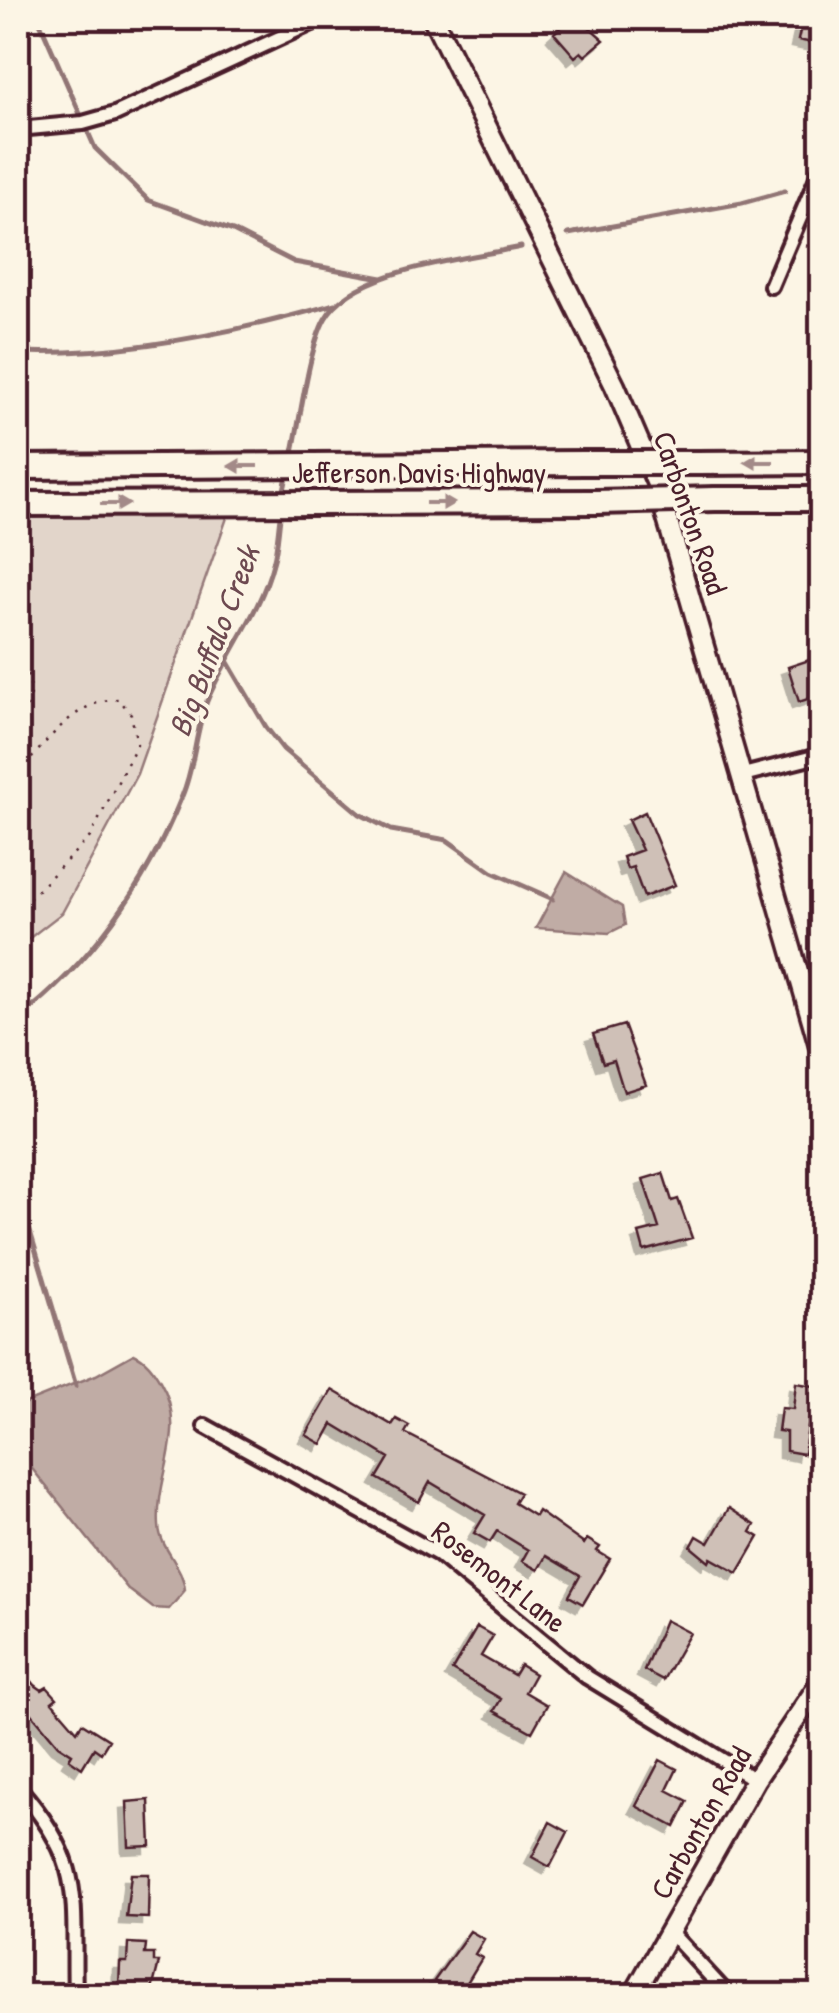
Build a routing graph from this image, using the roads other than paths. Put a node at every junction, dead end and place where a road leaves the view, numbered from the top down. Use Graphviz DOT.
graph roads {
  1 [pos="323,18"];
  2 [pos="433,18"];
  3 [pos="18,129"];
  4 [pos="822,166"];
  5 [pos="770,286"];
  6 [pos="822,462"];
  7 [pos="18,467"];
  8 [pos="822,499"];
  9 [pos="18,504"];
  10 [pos="822,755"];
  11 [pos="743,776"];
  12 [pos="822,1054"];
  13 [pos="206,1426"];
  14 [pos="822,1680"];
  15 [pos="755,1780"];
  16 [pos="18,1787"];
  17 [pos="670,1932"];
  18 [pos="75,1996"];
  19 [pos="634,1996"];
  20 [pos="729,1996"];
  1 -- 3 [label="street"];
  2 -- 11 [label="street, Carbonton Road"];
  4 -- 5 [label="street"];
  6 -- 7 [label="highway, Jefferson Davis Highway, one-way, bridge"];
  9 -- 8 [label="highway, Jefferson Davis Highway, one-way, bridge"];
  10 -- 11 [label="street"];
  11 -- 12 [label="street, Carbonton Road"];
  13 -- 15 [label="street, Rosemont Lane"];
  14 -- 15 [label="street, Carbonton Road"];
  15 -- 17 [label="street, Carbonton Road"];
  16 -- 18 [label="street"];
  17 -- 19 [label="street, Carbonton Road"];
  17 -- 20 [label="street"];
}
